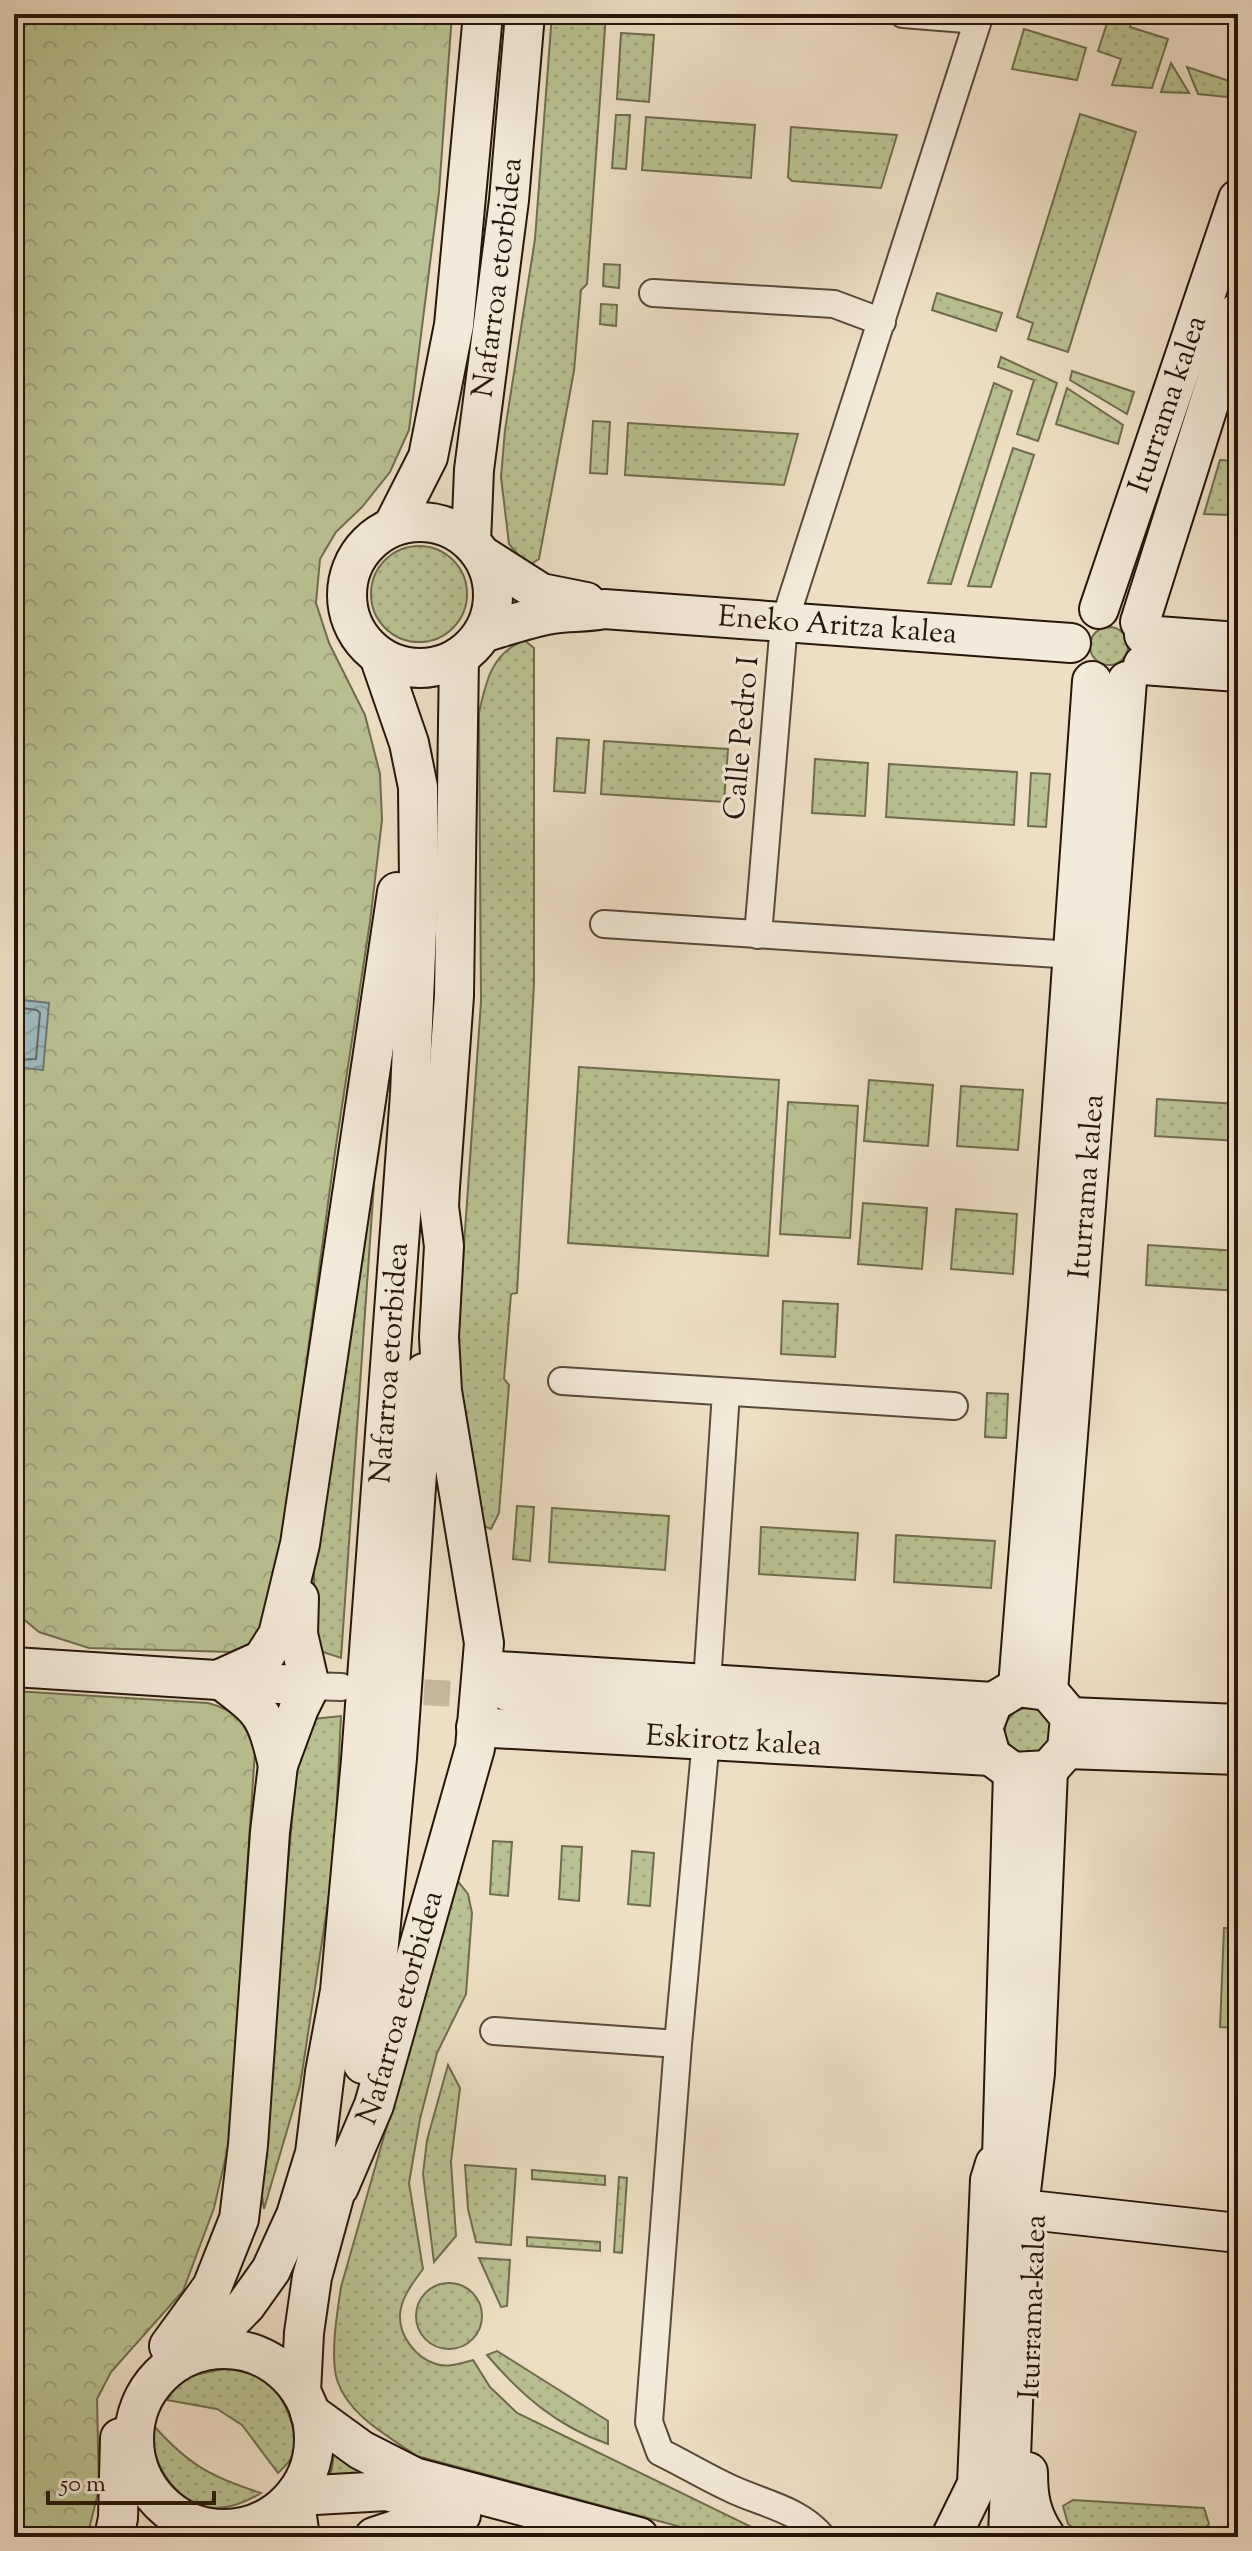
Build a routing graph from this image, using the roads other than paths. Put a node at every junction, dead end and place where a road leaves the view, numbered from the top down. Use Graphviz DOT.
graph roads {
  1 [pos="483,14"];
  2 [pos="525,14"];
  3 [pos="903,14"];
  4 [pos="979,17"];
  5 [pos="1238,199"];
  6 [pos="653,293"];
  7 [pos="1238,312"];
  8 [pos="882,322"];
  9 [pos="393,526"];
  10 [pos="477,549"];
  11 [pos="604,609"];
  12 [pos="1099,609"];
  13 [pos="784,623"];
  14 [pos="1238,642"];
  15 [pos="1071,643"];
  16 [pos="471,645"];
  17 [pos="379,656"];
  18 [pos="1129,657"];
  19 [pos="1238,672"];
  20 [pos="396,706"];
  21 [pos="604,924"];
  22 [pos="758,935"];
  23 [pos="1073,955"];
  24 [pos="439,1207"];
  25 [pos="562,1381"];
  26 [pos="726,1392"];
  27 [pos="954,1406"];
  28 [pos="300,1544"];
  29 [pos="14,1667"];
  30 [pos="220,1679"];
  31 [pos="493,1683"];
  32 [pos="707,1683"];
  33 [pos="326,1686"];
  34 [pos="1238,1724"];
  35 [pos="476,1727"];
  36 [pos="1026,1730"];
  37 [pos="706,1739"];
  38 [pos="1238,1755"];
  39 [pos="278,1765"];
  40 [pos="494,2031"];
  41 [pos="678,2044"];
  42 [pos="1035,2073"];
  43 [pos="1001,2146"];
  44 [pos="339,2187"];
  45 [pos="1039,2211"];
  46 [pos="1238,2233"];
  47 [pos="185,2349"];
  48 [pos="306,2403"];
  49 [pos="138,2467"];
  50 [pos="296,2494"];
  51 [pos="464,2515"];
  52 [pos="233,2533"];
  53 [pos="114,2537"];
  54 [pos="128,2537"];
  55 [pos="300,2537"];
  56 [pos="374,2537"];
  57 [pos="547,2537"];
  58 [pos="639,2537"];
  59 [pos="822,2537"];
  60 [pos="951,2537"];
  61 [pos="996,2537"];
  62 [pos="1008,2537"];
  63 [pos="1046,2537"];
  1 -- 9 [label="main road, Nafarroa etorbidea"];
  2 -- 10 [label="main road, Nafarroa etorbidea"];
  3 -- 4 [label="street, Calle Pedro I"];
  4 -- 8 [label="street, Calle Pedro I"];
  5 -- 12 [label="main road, Iturrama kalea"];
  6 -- 8 [label="street"];
  7 -- 18 [label="main road, Iturrama kalea"];
  8 -- 13 [label="street, Calle Pedro I"];
  9 -- 10 [label="main road"];
  9 -- 17 [label="main road"];
  10 -- 11 [label="main road, Eneko Aritza kalea"];
  10 -- 16 [label="main road"];
  11 -- 13 [label="main road, Eneko Aritza kalea"];
  11 -- 16 [label="main road, Eneko Aritza kalea"];
  12 -- 15 [label="main road"];
  12 -- 18 [label="main road"];
  13 -- 15 [label="main road, Eneko Aritza kalea"];
  13 -- 22 [label="street, Calle Pedro I"];
  14 -- 18 [label="main road"];
  15 -- 18 [label="main road"];
  16 -- 17 [label="main road"];
  16 -- 24 [label="main road, Nafarroa etorbidea"];
  17 -- 20 [label="main road, Nafarroa etorbidea"];
  18 -- 19 [label="main road"];
  18 -- 23 [label="main road, Iturrama kalea"];
  18 -- 36 [label="main road, Iturrama kalea"];
  20 -- 28 [label="main road"];
  20 -- 47 [label="main road, Nafarroa etorbidea"];
  21 -- 22 [label="street"];
  22 -- 23 [label="street"];
  23 -- 36 [label="main road, Iturrama kalea"];
  24 -- 31 [label="main road, Nafarroa etorbidea"];
  24 -- 44 [label="main road, Nafarroa etorbidea"];
  25 -- 26 [label="street"];
  26 -- 27 [label="street"];
  26 -- 32 [label="street"];
  28 -- 30 [label="main road"];
  28 -- 33 [label="main road"];
  29 -- 30 [label="main road"];
  30 -- 33 [label="main road"];
  30 -- 39 [label="main road"];
  31 -- 32 [label="main road, Eskirotz kalea"];
  31 -- 35 [label="main road, Nafarroa etorbidea"];
  31 -- 36 [label="street, Eskirotz kalea"];
  32 -- 36 [label="main road, Eskirotz kalea"];
  33 -- 39 [label="main road"];
  34 -- 36 [label="main road, Eskirotz kalea"];
  35 -- 37 [label="main road, Eskirotz kalea"];
  35 -- 44 [label="main road, Nafarroa etorbidea"];
  36 -- 37 [label="main road, Eskirotz kalea"];
  36 -- 38 [label="main road, Eskirotz kalea"];
  36 -- 42 [label="main road, Iturrama kalea"];
  36 -- 43 [label="main road, Iturrama kalea"];
  37 -- 41 [label="street"];
  39 -- 47 [label="main road"];
  40 -- 41 [label="street"];
  41 -- 59 [label="street"];
  42 -- 45 [label="main road, Iturrama kalea"];
  42 -- 62 [label="main road, Iturrama kalea"];
  43 -- 60 [label="main road, Iturrama kalea"];
  43 -- 61 [label="main road, Iturrama kalea"];
  44 -- 48 [label="main road, Nafarroa etorbidea"];
  45 -- 46 [label="main road"];
  45 -- 63 [label="main road, Iturrama kalea"];
  47 -- 48 [label="main road"];
  47 -- 49 [label="main road"];
  47 -- 53 [label="main road, Nafarroa etorbidea"];
  48 -- 50 [label="main road"];
  48 -- 58 [label="main road"];
  49 -- 52 [label="main road"];
  49 -- 54 [label="main road"];
  50 -- 51 [label="main road"];
  50 -- 52 [label="main road"];
  50 -- 55 [label="main road"];
  51 -- 56 [label="main road"];
  51 -- 57 [label="main road"];
}
